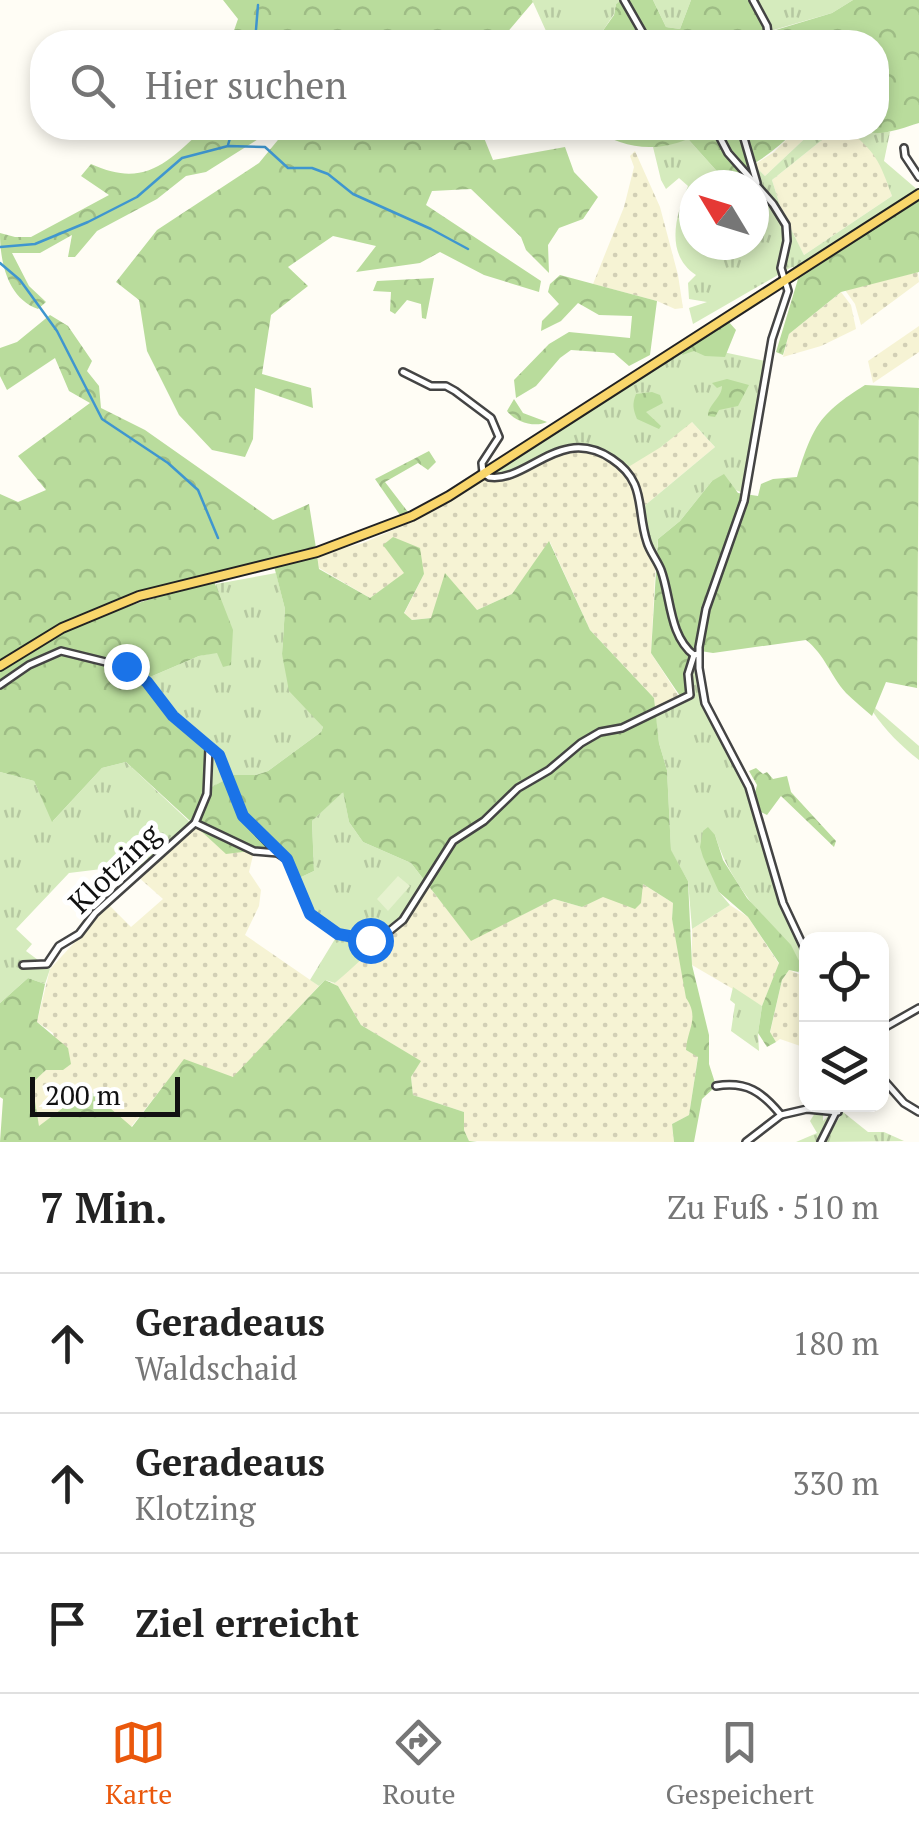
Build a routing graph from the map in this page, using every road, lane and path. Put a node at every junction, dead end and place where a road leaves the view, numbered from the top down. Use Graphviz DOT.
graph roads {
  1 [pos="624,0"];
  2 [pos="753,0"];
  3 [pos="641,30"];
  4 [pos="768,30"];
  5 [pos="721,140"];
  6 [pos="745,140"];
  7 [pos="904,148"];
  8 [pos="743,170"];
  9 [pos="754,170"];
  10 [pos="919,178"];
  11 [pos="919,194"];
  12 [pos="769,202"];
  13 [pos="786,280"];
  14 [pos="404,372"];
  15 [pos="483,472"];
  16 [pos="696,655"];
  17 [pos="0,666"];
  18 [pos="0,685"];
  19 [pos="210,745"];
  20 [pos="195,823"];
  21 [pos="278,853"];
  22 [pos="799,937"];
  23 [pos="22,965"];
  24 [pos="919,1008"];
  25 [pos="889,1025"];
  26 [pos="716,1086"];
  27 [pos="889,1086"];
  28 [pos="799,1111"];
  29 [pos="837,1112"];
  30 [pos="919,1112"];
  31 [pos="782,1115"];
  32 [pos="746,1142"];
  33 [pos="820,1142"];
  1 -- 3 [label="street"];
  2 -- 4 [label="street"];
  5 -- 8 [label="street"];
  6 -- 9 [label="street"];
  7 -- 10 [label="street"];
  11 -- 13 [label="main road"];
  12 -- 13 [label="street"];
  13 -- 15 [label="main road"];
  13 -- 16 [label="street"];
  14 -- 15 [label="street"];
  15 -- 16 [label="street"];
  15 -- 17 [label="main road"];
  16 -- 21 [label="street"];
  16 -- 22 [label="street"];
  18 -- 19 [label="street"];
  19 -- 20 [label="street"];
  19 -- 21 [label="street"];
  20 -- 21 [label="street, Klotzing"];
  20 -- 23 [label="street, Klotzing"];
  24 -- 25 [label="street"];
  26 -- 31 [label="street"];
  27 -- 30 [label="street"];
  28 -- 31 [label="street"];
  29 -- 33 [label="street"];
  31 -- 32 [label="street"];
}
